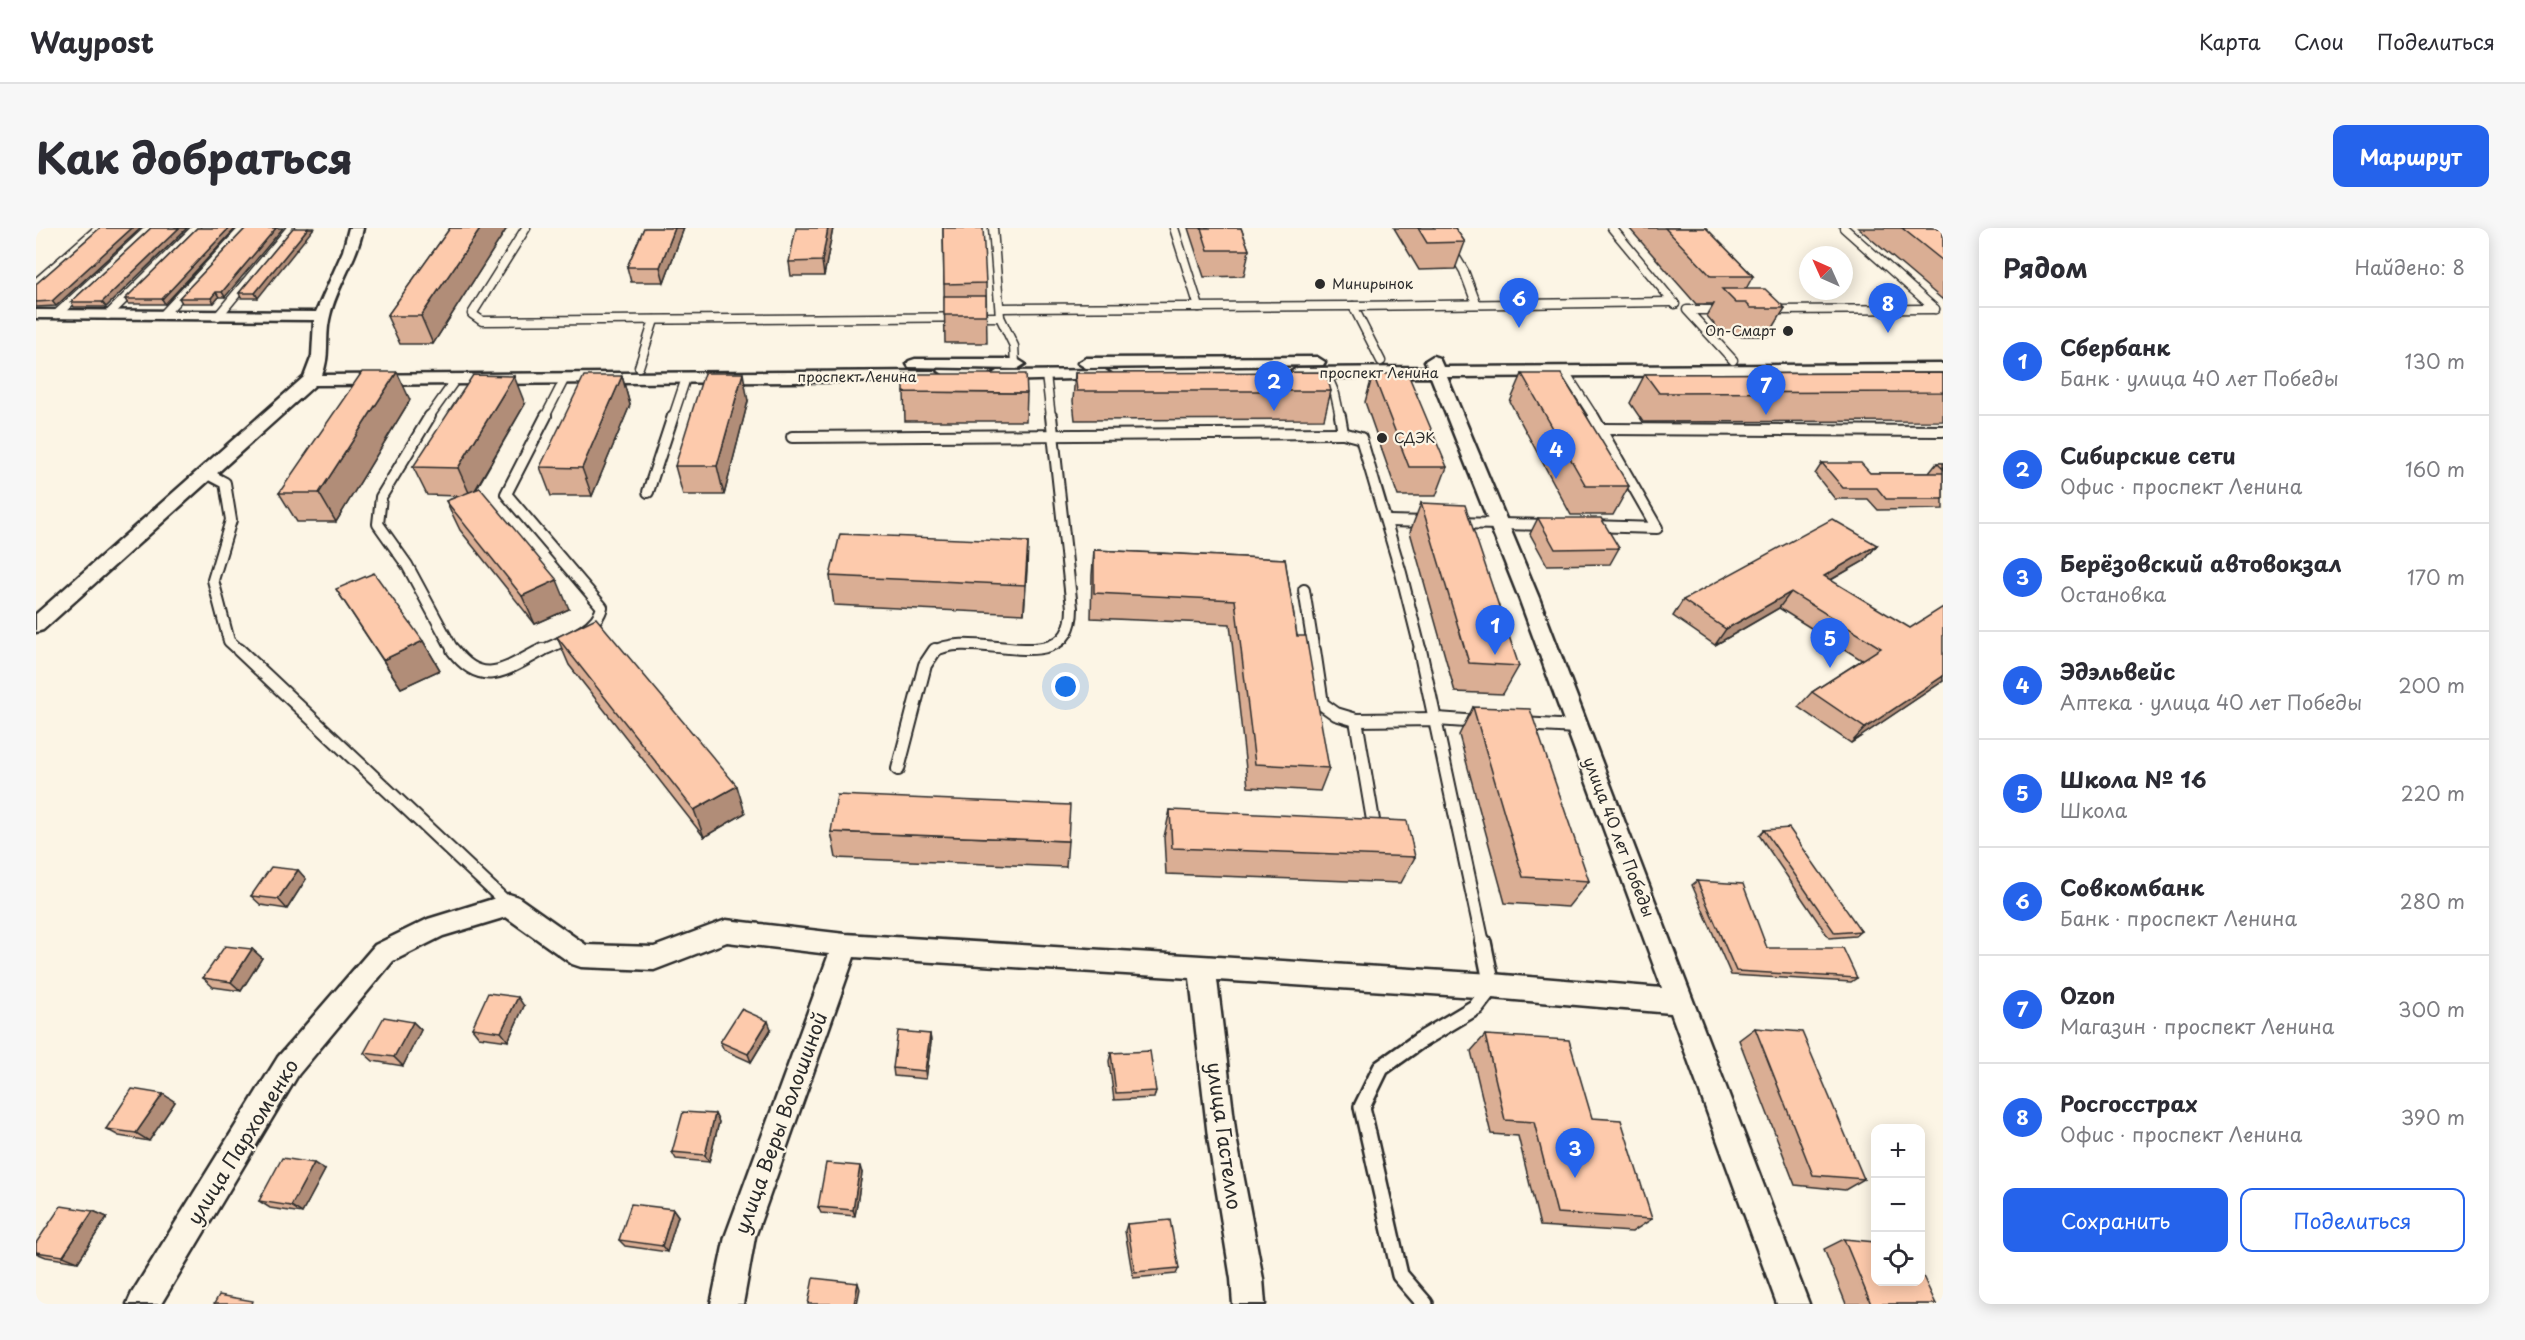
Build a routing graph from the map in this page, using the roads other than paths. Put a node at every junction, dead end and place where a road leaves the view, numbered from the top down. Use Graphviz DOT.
graph roads {
  1 [pos="99,228"];
  2 [pos="150,228"];
  3 [pos="196,228"];
  4 [pos="244,228"];
  5 [pos="291,228"];
  6 [pos="356,228"];
  7 [pos="526,228"];
  8 [pos="993,228"];
  9 [pos="1174,228"];
  10 [pos="1438,228"];
  11 [pos="1612,228"];
  12 [pos="1844,228"];
  13 [pos="36,283"];
  14 [pos="1671,302"];
  15 [pos="1476,303"];
  16 [pos="1353,306"];
  17 [pos="1199,307"];
  18 [pos="1687,310"];
  19 [pos="1738,310"];
  20 [pos="1760,310"];
  21 [pos="1000,312"];
  22 [pos="36,314"];
  23 [pos="57,314"];
  24 [pos="108,315"];
  25 [pos="163,315"];
  26 [pos="218,316"];
  27 [pos="322,316"];
  28 [pos="654,320"];
  29 [pos="1733,360"];
  30 [pos="1381,362"];
  31 [pos="1015,364"];
  32 [pos="639,367"];
  33 [pos="1435,367"];
  34 [pos="1943,367"];
  35 [pos="1565,372"];
  36 [pos="1326,373"];
  37 [pos="315,374"];
  38 [pos="1046,375"];
  39 [pos="565,378"];
  40 [pos="686,378"];
  41 [pos="456,379"];
  42 [pos="1601,429"];
  43 [pos="1943,430"];
  44 [pos="1344,433"];
  45 [pos="1053,435"];
  46 [pos="792,437"];
  47 [pos="206,473"];
  48 [pos="648,492"];
  49 [pos="1388,521"];
  50 [pos="1497,523"];
  51 [pos="1566,525"];
  52 [pos="1577,526"];
  53 [pos="1304,590"];
  54 [pos="36,625"];
  55 [pos="1437,719"];
  56 [pos="1356,720"];
  57 [pos="1577,727"];
  58 [pos="898,769"];
  59 [pos="1374,826"];
  60 [pos="509,905"];
  61 [pos="845,945"];
  62 [pos="1202,967"];
  63 [pos="1492,986"];
  64 [pos="1681,1002"];
  65 [pos="143,1304"];
  66 [pos="727,1304"];
  67 [pos="1249,1304"];
  68 [pos="1425,1304"];
  69 [pos="1793,1304"];
  1 -- 13 [label="lane"];
  2 -- 23 [label="lane"];
  3 -- 24 [label="lane"];
  4 -- 25 [label="lane"];
  5 -- 26 [label="lane"];
  6 -- 27 [label="street"];
  7 -- 28 [label="lane"];
  8 -- 21 [label="lane"];
  9 -- 17 [label="lane"];
  10 -- 15 [label="lane"];
  11 -- 14 [label="lane"];
  12 -- 20 [label="lane"];
  14 -- 15 [label="lane"];
  14 -- 18 [label="lane"];
  15 -- 16 [label="lane"];
  16 -- 17 [label="lane"];
  16 -- 30 [label="lane"];
  17 -- 21 [label="lane"];
  18 -- 19 [label="lane"];
  18 -- 29 [label="lane"];
  21 -- 28 [label="lane"];
  21 -- 31 [label="lane"];
  22 -- 23 [label="street"];
  23 -- 24 [label="street"];
  24 -- 25 [label="street"];
  25 -- 26 [label="street"];
  26 -- 27 [label="street"];
  27 -- 37 [label="street"];
  28 -- 32 [label="lane"];
  29 -- 33 [label="street, проспект Ленина"];
  29 -- 34 [label="street, проспект Ленина"];
  30 -- 31 [label="street, проспект Ленина"];
  30 -- 33 [label="street, проспект Ленина"];
  31 -- 32 [label="street, проспект Ленина"];
  32 -- 37 [label="street, проспект Ленина"];
  33 -- 35 [label="street, проспект Ленина"];
  33 -- 36 [label="street, проспект Ленина"];
  33 -- 50 [label="street, улица 40 лет Победы"];
  34 -- 35 [label="street, проспект Ленина"];
  35 -- 42 [label="lane"];
  36 -- 38 [label="street, проспект Ленина"];
  36 -- 44 [label="lane"];
  37 -- 41 [label="street, проспект Ленина"];
  37 -- 47 [label="street"];
  38 -- 40 [label="street, проспект Ленина"];
  38 -- 45 [label="lane"];
  39 -- 40 [label="street, проспект Ленина"];
  39 -- 41 [label="street, проспект Ленина"];
  39 -- 41 [label="lane"];
  40 -- 48 [label="lane"];
  42 -- 43 [label="lane"];
  42 -- 52 [label="lane"];
  44 -- 45 [label="lane"];
  44 -- 49 [label="lane"];
  45 -- 46 [label="lane"];
  45 -- 58 [label="lane"];
  47 -- 54 [label="street"];
  47 -- 60 [label="lane"];
  49 -- 50 [label="lane"];
  49 -- 55 [label="lane"];
  50 -- 51 [label="lane"];
  50 -- 57 [label="street, улица 40 лет Победы"];
  53 -- 56 [label="lane"];
  55 -- 56 [label="lane"];
  55 -- 57 [label="lane"];
  55 -- 63 [label="lane"];
  56 -- 59 [label="lane"];
  57 -- 64 [label="street, улица 40 лет Победы"];
  60 -- 61 [label="street"];
  60 -- 65 [label="street, улица Пархоменко"];
  61 -- 62 [label="street"];
  61 -- 66 [label="street, улица Веры Волошиной"];
  62 -- 63 [label="street"];
  62 -- 67 [label="street, улица Гастелло"];
  63 -- 64 [label="street"];
  63 -- 68 [label="lane"];
  64 -- 69 [label="street, улица 40 лет Победы"];
}
